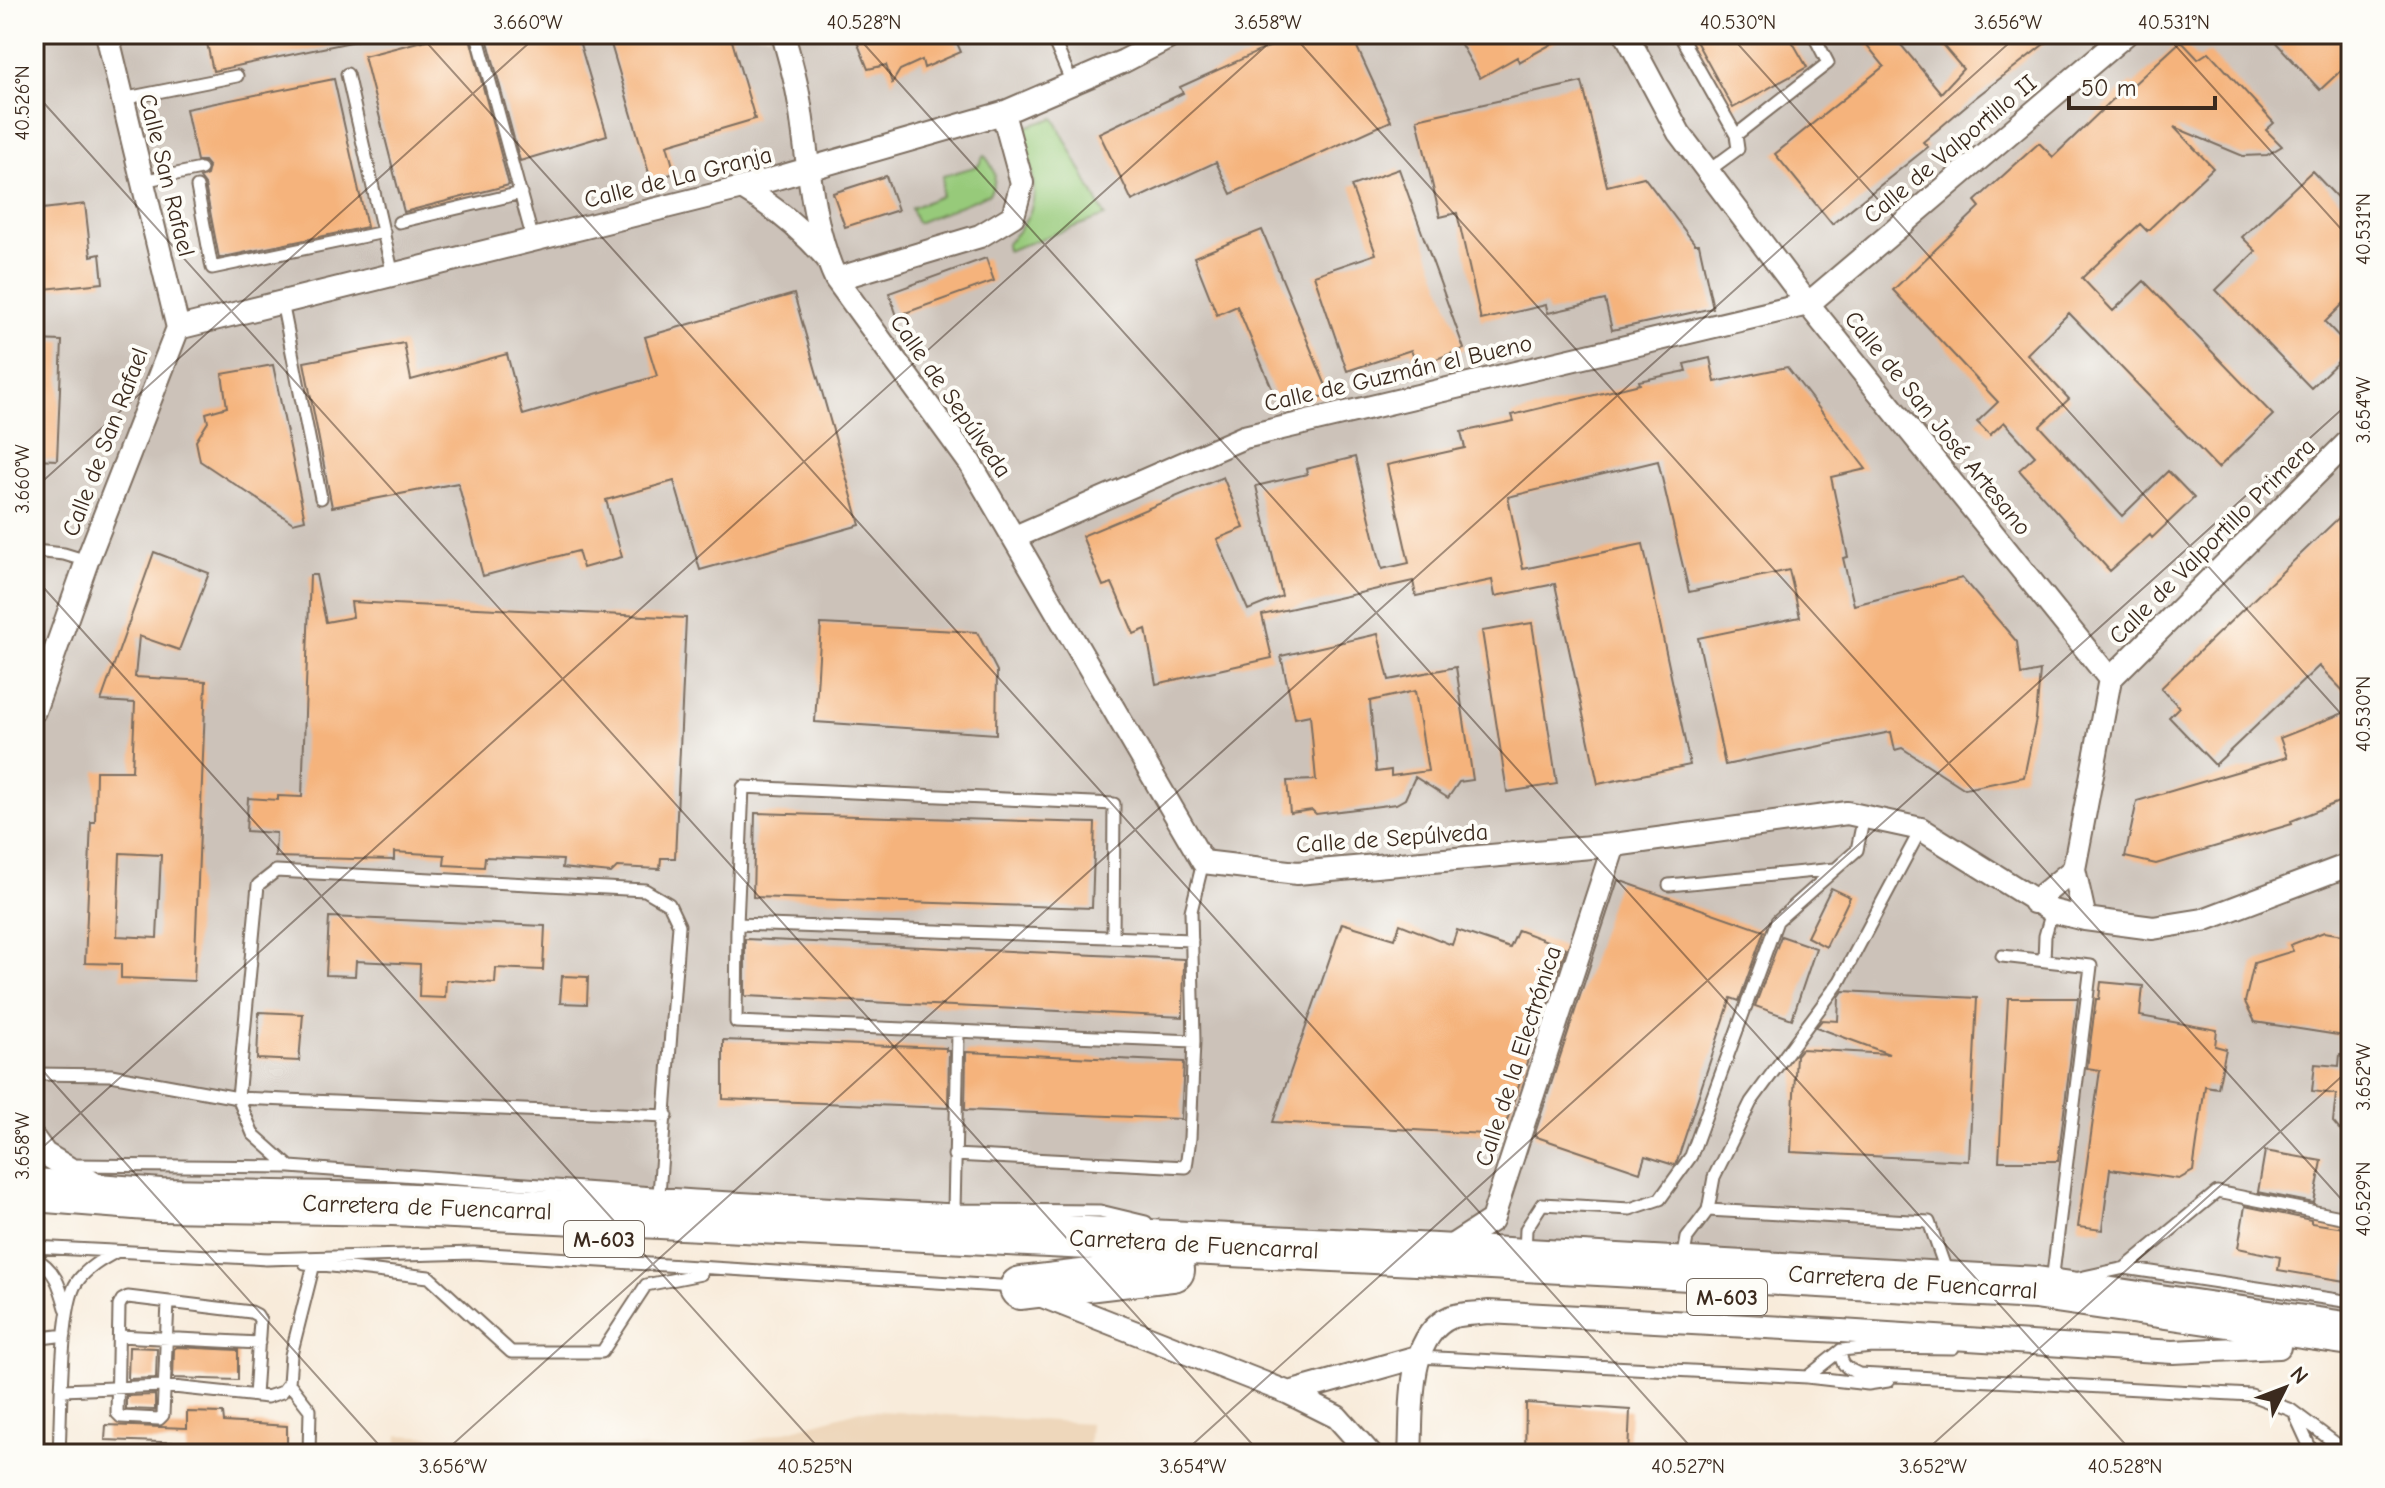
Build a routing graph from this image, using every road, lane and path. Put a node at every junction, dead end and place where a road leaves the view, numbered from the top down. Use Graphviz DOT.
graph roads {
  1 [pos="107,34"];
  2 [pos="477,34"];
  3 [pos="783,34"];
  4 [pos="1051,34"];
  5 [pos="1176,34"];
  6 [pos="1626,34"];
  7 [pos="1679,34"];
  8 [pos="1813,34"];
  9 [pos="2126,34"];
  10 [pos="347,74"];
  11 [pos="237,76"];
  12 [pos="1072,83"];
  13 [pos="122,99"];
  14 [pos="1003,113"];
  15 [pos="1736,135"];
  16 [pos="201,169"];
  17 [pos="807,170"];
  18 [pos="1708,171"];
  19 [pos="142,181"];
  20 [pos="197,187"];
  21 [pos="742,188"];
  22 [pos="521,193"];
  23 [pos="399,222"];
  24 [pos="384,232"];
  25 [pos="533,240"];
  26 [pos="826,256"];
  27 [pos="393,275"];
  28 [pos="836,279"];
  29 [pos="282,302"];
  30 [pos="1808,304"];
  31 [pos="178,328"];
  32 [pos="2351,439"];
  33 [pos="321,498"];
  34 [pos="1015,537"];
  35 [pos="34,551"];
  36 [pos="87,561"];
  37 [pos="2110,679"];
  38 [pos="34,711"];
  39 [pos="1864,816"];
  40 [pos="1921,829"];
  41 [pos="1614,845"];
  42 [pos="1203,862"];
  43 [pos="2351,864"];
  44 [pos="1836,869"];
  45 [pos="2074,869"];
  46 [pos="1669,885"];
  47 [pos="2043,907"];
  48 [pos="2085,919"];
  49 [pos="737,924"];
  50 [pos="1113,937"];
  51 [pos="1192,940"];
  52 [pos="2002,956"];
  53 [pos="2044,960"];
  54 [pos="958,1033"];
  55 [pos="1194,1041"];
  56 [pos="34,1074"];
  57 [pos="238,1098"];
  58 [pos="667,1116"];
  59 [pos="34,1139"];
  60 [pos="954,1155"];
  61 [pos="290,1167"];
  62 [pos="48,1178"];
  63 [pos="527,1184"];
  64 [pos="472,1192"];
  65 [pos="459,1194"];
  66 [pos="659,1194"];
  67 [pos="393,1204"];
  68 [pos="34,1210"];
  69 [pos="954,1210"];
  70 [pos="1708,1210"];
  71 [pos="2351,1219"];
  72 [pos="1156,1224"];
  73 [pos="34,1247"];
  74 [pos="1256,1247"];
  75 [pos="1179,1250"];
  76 [pos="116,1251"];
  77 [pos="1436,1255"];
  78 [pos="34,1258"];
  79 [pos="265,1259"];
  80 [pos="1524,1260"];
  81 [pos="314,1264"];
  82 [pos="1682,1268"];
  83 [pos="2125,1268"];
  84 [pos="718,1270"];
  85 [pos="1951,1283"];
  86 [pos="2044,1286"];
  87 [pos="1021,1288"];
  88 [pos="168,1302"];
  89 [pos="2351,1302"];
  90 [pos="67,1308"];
  91 [pos="2351,1334"];
  92 [pos="65,1335"];
  93 [pos="119,1336"];
  94 [pos="167,1338"];
  95 [pos="34,1339"];
  96 [pos="259,1343"];
  97 [pos="2279,1347"];
  98 [pos="1841,1350"];
  99 [pos="2173,1352"];
  100 [pos="1417,1357"];
  101 [pos="2351,1358"];
  102 [pos="1807,1377"];
  103 [pos="1900,1379"];
  104 [pos="289,1383"];
  105 [pos="164,1386"];
  106 [pos="118,1389"];
  107 [pos="62,1390"];
  108 [pos="1289,1393"];
  109 [pos="255,1396"];
  110 [pos="2291,1410"];
  111 [pos="59,1454"];
  112 [pos="309,1454"];
  113 [pos="1370,1454"];
  114 [pos="1410,1454"];
  115 [pos="2313,1454"];
  116 [pos="2340,1454"];
  1 -- 13 [label="street, Calle San Rafael"];
  2 -- 22 [label="lane"];
  3 -- 17 [label="street, Calle de Sepúlveda"];
  4 -- 12 [label="lane"];
  5 -- 12 [label="street, Calle de La Granja"];
  6 -- 18 [label="street, Calle de San José Artesano"];
  7 -- 15 [label="lane"];
  8 -- 15 [label="lane"];
  9 -- 30 [label="street, Calle de Valportillo II"];
  10 -- 24 [label="lane"];
  11 -- 13 [label="lane"];
  12 -- 14 [label="street, Calle de La Granja"];
  13 -- 19 [label="street, Calle San Rafael"];
  14 -- 17 [label="street, Calle de La Granja"];
  14 -- 28 [label="street"];
  15 -- 18 [label="lane"];
  16 -- 19 [label="lane"];
  17 -- 21 [label="street, Calle de La Granja"];
  17 -- 26 [label="street, Calle de Sepúlveda"];
  18 -- 30 [label="street, Calle de San José Artesano"];
  19 -- 31 [label="street, Calle San Rafael"];
  20 -- 24 [label="lane"];
  21 -- 25 [label="street, Calle de La Granja"];
  21 -- 26 [label="street, Calle de Sepúlveda"];
  22 -- 23 [label="lane"];
  22 -- 25 [label="lane"];
  24 -- 27 [label="lane"];
  25 -- 27 [label="street, Calle de La Granja"];
  26 -- 28 [label="street, Calle de Sepúlveda"];
  27 -- 29 [label="street, Calle de La Granja"];
  28 -- 34 [label="street, Calle de Sepúlveda"];
  29 -- 31 [label="street, Calle de La Granja"];
  29 -- 33 [label="lane"];
  30 -- 34 [label="street, Calle de Guzmán el Bueno"];
  30 -- 37 [label="street, Calle de San José Artesano"];
  31 -- 36 [label="street, Calle de San Rafael"];
  32 -- 37 [label="street, Calle de Valportillo Primera"];
  34 -- 42 [label="street, Calle de Sepúlveda"];
  35 -- 36 [label="lane"];
  36 -- 38 [label="street, Calle de San Rafael"];
  37 -- 45 [label="street"];
  39 -- 40 [label="street, Calle de Sepúlveda"];
  39 -- 41 [label="street, Calle de Sepúlveda"];
  39 -- 44 [label="lane"];
  40 -- 47 [label="street, Calle de Sepúlveda"];
  40 -- 70 [label="lane"];
  41 -- 42 [label="street, Calle de Sepúlveda"];
  41 -- 77 [label="street, Calle de la Electrónica"];
  42 -- 51 [label="lane"];
  43 -- 48 [label="street, Calle de Sepúlveda"];
  44 -- 46 [label="lane"];
  44 -- 80 [label="lane"];
  45 -- 47 [label="street"];
  45 -- 48 [label="street"];
  47 -- 48 [label="street, Calle de Sepúlveda"];
  47 -- 53 [label="lane"];
  49 -- 50 [label="lane"];
  49 -- 50 [label="lane"];
  49 -- 54 [label="lane"];
  50 -- 51 [label="lane"];
  51 -- 55 [label="lane"];
  52 -- 53 [label="lane"];
  53 -- 86 [label="lane"];
  54 -- 55 [label="lane"];
  54 -- 60 [label="lane"];
  55 -- 60 [label="lane"];
  56 -- 57 [label="lane"];
  57 -- 58 [label="lane"];
  57 -- 58 [label="lane"];
  57 -- 61 [label="lane"];
  58 -- 66 [label="lane"];
  59 -- 62 [label="street"];
  60 -- 69 [label="lane"];
  61 -- 62 [label="lane"];
  61 -- 63 [label="lane"];
  62 -- 67 [label="highway, Carretera de Fuencarral / M-603"];
  63 -- 64 [label="lane"];
  63 -- 66 [label="lane"];
  65 -- 67 [label="lane"];
  66 -- 69 [label="lane"];
  67 -- 74 [label="highway, Carretera de Fuencarral / M-603"];
  68 -- 75 [label="highway, Carretera de Fuencarral / M-603"];
  69 -- 72 [label="lane"];
  70 -- 82 [label="lane"];
  70 -- 85 [label="lane"];
  71 -- 83 [label="lane"];
  73 -- 76 [label="lane"];
  74 -- 75 [label="lane"];
  74 -- 77 [label="highway, Carretera de Fuencarral / M-603"];
  75 -- 87 [label="highway"];
  75 -- 97 [label="highway, Carretera de Fuencarral / M-603"];
  76 -- 79 [label="lane"];
  76 -- 90 [label="lane"];
  77 -- 80 [label="highway, Carretera de Fuencarral / M-603"];
  78 -- 90 [label="lane"];
  79 -- 81 [label="lane"];
  79 -- 84 [label="lane"];
  80 -- 82 [label="highway, Carretera de Fuencarral / M-603"];
  81 -- 84 [label="lane"];
  81 -- 104 [label="lane"];
  82 -- 85 [label="highway, Carretera de Fuencarral / M-603"];
  83 -- 86 [label="lane"];
  83 -- 89 [label="lane"];
  84 -- 87 [label="lane"];
  85 -- 86 [label="highway, Carretera de Fuencarral / M-603"];
  86 -- 91 [label="highway, Carretera de Fuencarral / M-603"];
  87 -- 108 [label="street"];
  88 -- 93 [label="lane"];
  88 -- 94 [label="lane"];
  88 -- 96 [label="lane"];
  90 -- 92 [label="lane"];
  92 -- 95 [label="lane"];
  92 -- 107 [label="lane"];
  93 -- 94 [label="lane"];
  93 -- 106 [label="lane"];
  94 -- 96 [label="lane"];
  94 -- 105 [label="lane"];
  96 -- 109 [label="lane"];
  97 -- 99 [label="street"];
  97 -- 101 [label="highway, Carretera de Fuencarral / M-603"];
  98 -- 99 [label="lane"];
  98 -- 102 [label="lane"];
  98 -- 103 [label="lane"];
  99 -- 100 [label="street"];
  100 -- 102 [label="lane"];
  100 -- 108 [label="street"];
  100 -- 114 [label="street"];
  102 -- 103 [label="lane"];
  103 -- 110 [label="lane"];
  104 -- 109 [label="lane"];
  104 -- 112 [label="lane"];
  105 -- 106 [label="lane"];
  105 -- 106 [label="lane"];
  105 -- 109 [label="lane"];
  106 -- 107 [label="lane"];
  107 -- 111 [label="lane"];
  108 -- 113 [label="street"];
  110 -- 115 [label="lane"];
  110 -- 116 [label="lane"];
}
